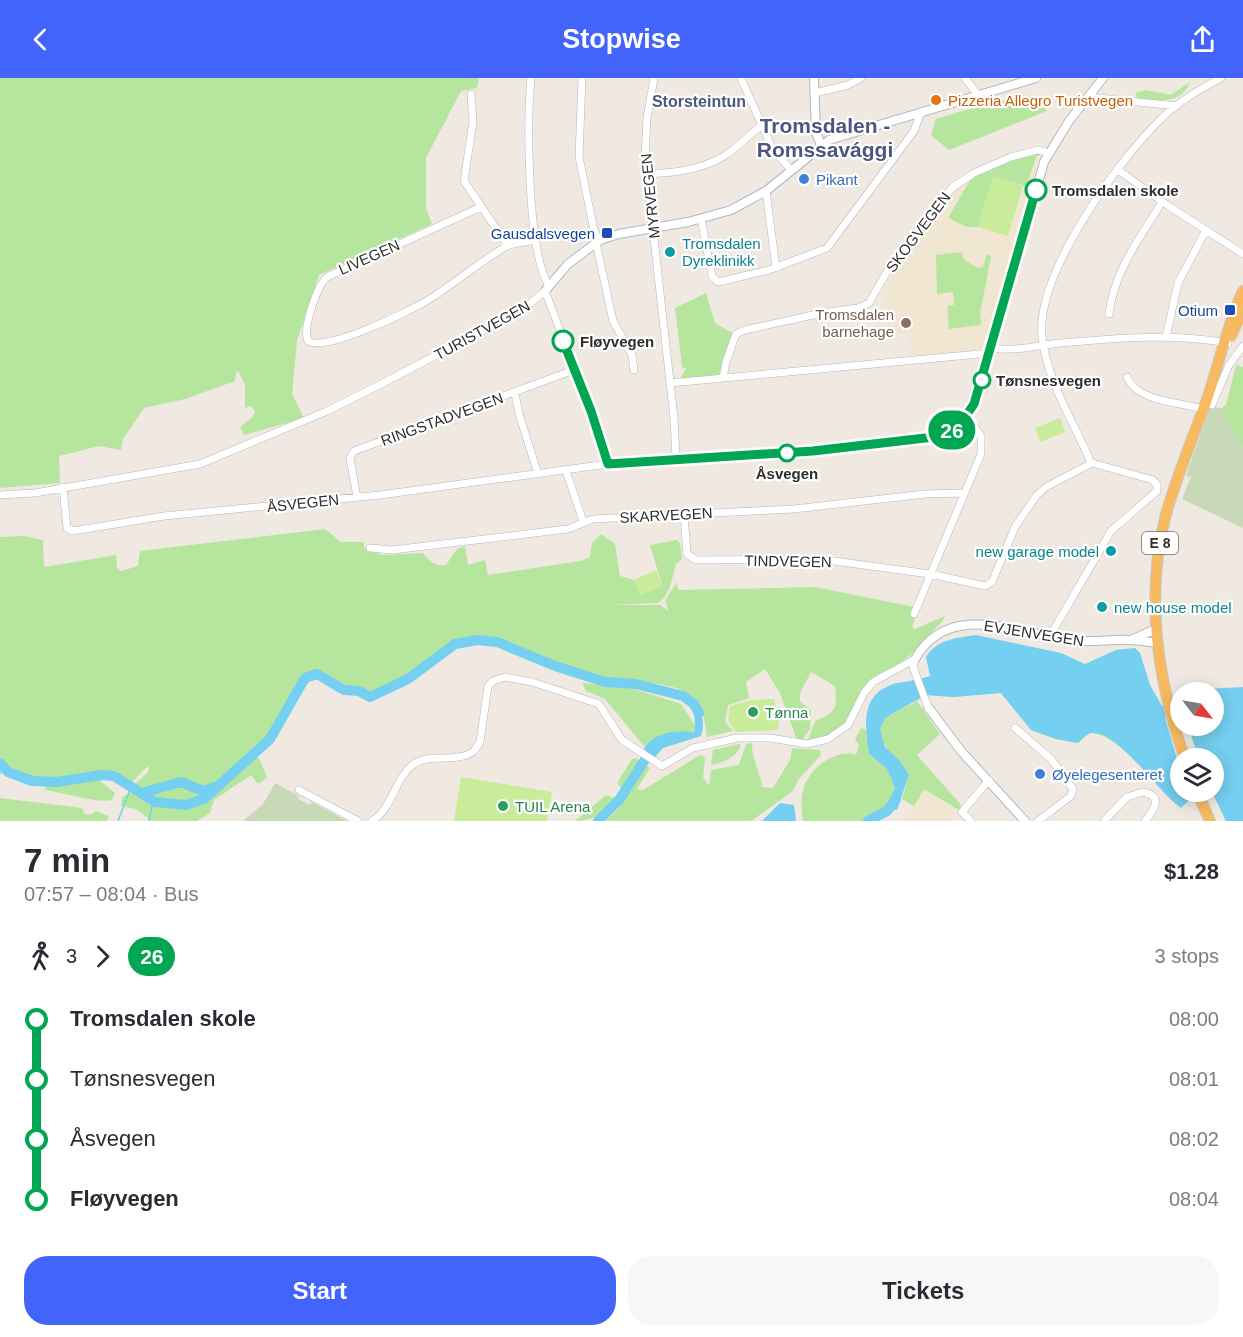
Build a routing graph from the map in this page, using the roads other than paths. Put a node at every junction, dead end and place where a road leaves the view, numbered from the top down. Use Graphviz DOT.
graph roads {
  1 [pos="531,78"];
  2 [pos="582,78"];
  3 [pos="654,78"];
  4 [pos="741,78"];
  5 [pos="814,78"];
  6 [pos="861,78"];
  7 [pos="965,78"];
  8 [pos="1036,78"];
  9 [pos="1104,78"];
  10 [pos="1210,78"];
  11 [pos="1221,78"];
  12 [pos="849,81"];
  13 [pos="1205,87"];
  14 [pos="815,93"];
  15 [pos="471,94"];
  16 [pos="978,95"];
  17 [pos="1088,97"];
  18 [pos="1177,106"];
  19 [pos="921,112"];
  20 [pos="761,126"];
  21 [pos="821,145"];
  22 [pos="1049,153"];
  23 [pos="1117,169"];
  24 [pos="791,170"];
  25 [pos="647,174"];
  26 [pos="766,191"];
  27 [pos="1162,202"];
  28 [pos="481,207"];
  29 [pos="701,219"];
  30 [pos="652,229"];
  31 [pos="1206,230"];
  32 [pos="536,240"];
  33 [pos="597,242"];
  34 [pos="508,246"];
  35 [pos="1243,253"];
  36 [pos="776,268"];
  37 [pos="547,288"];
  38 [pos="1243,291"];
  39 [pos="1243,310"];
  40 [pos="1108,314"];
  41 [pos="1166,338"];
  42 [pos="1222,341"];
  43 [pos="1044,345"];
  44 [pos="1243,346"];
  45 [pos="991,351"];
  46 [pos="574,370"];
  47 [pos="634,370"];
  48 [pos="1127,376"];
  49 [pos="723,378"];
  50 [pos="670,383"];
  51 [pos="515,393"];
  52 [pos="1208,407"];
  53 [pos="967,416"];
  54 [pos="676,458"];
  55 [pos="1091,463"];
  56 [pos="608,464"];
  57 [pos="566,471"];
  58 [pos="538,474"];
  59 [pos="63,487"];
  60 [pos="964,493"];
  61 [pos="0,495"];
  62 [pos="357,497"];
  63 [pos="684,515"];
  64 [pos="583,521"];
  65 [pos="370,548"];
  66 [pos="930,574"];
  67 [pos="914,614"];
  68 [pos="1156,629"];
  69 [pos="1050,636"];
  70 [pos="1131,640"];
  71 [pos="1157,643"];
  72 [pos="915,659"];
  73 [pos="928,707"];
  74 [pos="1015,728"];
  75 [pos="1181,748"];
  76 [pos="988,780"];
  77 [pos="300,790"];
  78 [pos="1201,802"];
  79 [pos="1105,820"];
  80 [pos="358,821"];
  81 [pos="372,821"];
  82 [pos="970,821"];
  83 [pos="1025,821"];
  84 [pos="1038,821"];
  85 [pos="1145,821"];
  86 [pos="1210,821"];
  1 -- 32 [label="street"];
  2 -- 33 [label="street"];
  3 -- 25 [label="street, MYRVEGEN"];
  4 -- 20 [label="street"];
  5 -- 14 [label="street"];
  6 -- 12 [label="street"];
  7 -- 16 [label="street"];
  8 -- 16 [label="street, TURISTVEGEN"];
  9 -- 17 [label="street"];
  10 -- 13 [label="street"];
  11 -- 13 [label="street"];
  12 -- 14 [label="street"];
  13 -- 18 [label="street"];
  14 -- 21 [label="street"];
  15 -- 28 [label="street"];
  16 -- 19 [label="street, TURISTVEGEN"];
  17 -- 18 [label="street"];
  17 -- 22 [label="street"];
  18 -- 23 [label="street"];
  19 -- 21 [label="street, TURISTVEGEN"];
  19 -- 36 [label="street"];
  20 -- 24 [label="street"];
  20 -- 25 [label="street"];
  21 -- 24 [label="street, TURISTVEGEN"];
  22 -- 45 [label="street"];
  22 -- 49 [label="street, SKOGVEGEN"];
  23 -- 27 [label="street"];
  23 -- 43 [label="street"];
  24 -- 26 [label="street, TURISTVEGEN"];
  25 -- 30 [label="street, MYRVEGEN"];
  26 -- 29 [label="street, TURISTVEGEN"];
  26 -- 36 [label="street"];
  27 -- 31 [label="street"];
  27 -- 40 [label="street"];
  28 -- 34 [label="street"];
  28 -- 34 [label="street, LIVEGEN"];
  29 -- 30 [label="street, TURISTVEGEN"];
  29 -- 36 [label="street"];
  30 -- 33 [label="street, TURISTVEGEN"];
  30 -- 50 [label="street, MYRVEGEN"];
  31 -- 35 [label="street"];
  31 -- 41 [label="street"];
  32 -- 34 [label="street"];
  32 -- 37 [label="street"];
  33 -- 37 [label="street, TURISTVEGEN"];
  33 -- 47 [label="street"];
  37 -- 46 [label="street"];
  37 -- 59 [label="street, TURISTVEGEN"];
  38 -- 42 [label="highway, E 8"];
  39 -- 42 [label="highway, E 8"];
  41 -- 42 [label="street"];
  41 -- 43 [label="street"];
  42 -- 52 [label="highway, E 8"];
  43 -- 45 [label="street"];
  43 -- 55 [label="street"];
  44 -- 52 [label="street"];
  45 -- 49 [label="street"];
  45 -- 53 [label="street"];
  46 -- 51 [label="street, RINGSTADVEGEN"];
  46 -- 56 [label="street"];
  48 -- 52 [label="street"];
  49 -- 50 [label="street"];
  50 -- 54 [label="street, MYRVEGEN"];
  51 -- 58 [label="street"];
  51 -- 62 [label="street, RINGSTADVEGEN"];
  52 -- 68 [label="highway, E 8"];
  53 -- 54 [label="street, ÅSVEGEN"];
  53 -- 60 [label="street"];
  54 -- 56 [label="street, ÅSVEGEN"];
  55 -- 66 [label="street"];
  55 -- 69 [label="street"];
  56 -- 57 [label="street, ÅSVEGEN"];
  57 -- 58 [label="street, ÅSVEGEN"];
  57 -- 64 [label="street"];
  58 -- 62 [label="street, ÅSVEGEN"];
  59 -- 61 [label="street, TURISTVEGEN"];
  59 -- 62 [label="street, ÅSVEGEN"];
  60 -- 63 [label="street, SKARVEGEN"];
  60 -- 66 [label="street"];
  63 -- 64 [label="street, SKARVEGEN"];
  63 -- 66 [label="street, TINDVEGEN"];
  64 -- 65 [label="street, SKARVEGEN"];
  66 -- 67 [label="street"];
  68 -- 70 [label="street, EVJENVEGEN"];
  68 -- 71 [label="highway, E 8"];
  69 -- 70 [label="street, EVJENVEGEN"];
  69 -- 72 [label="street, EVJENVEGEN"];
  70 -- 71 [label="street, EVJENVEGEN"];
  71 -- 75 [label="highway, E 8"];
  72 -- 73 [label="street"];
  72 -- 81 [label="street"];
  73 -- 76 [label="street"];
  74 -- 84 [label="street"];
  76 -- 82 [label="street"];
  76 -- 83 [label="street"];
  77 -- 80 [label="street"];
  78 -- 86 [label="highway"];
  79 -- 85 [label="street"];
}
